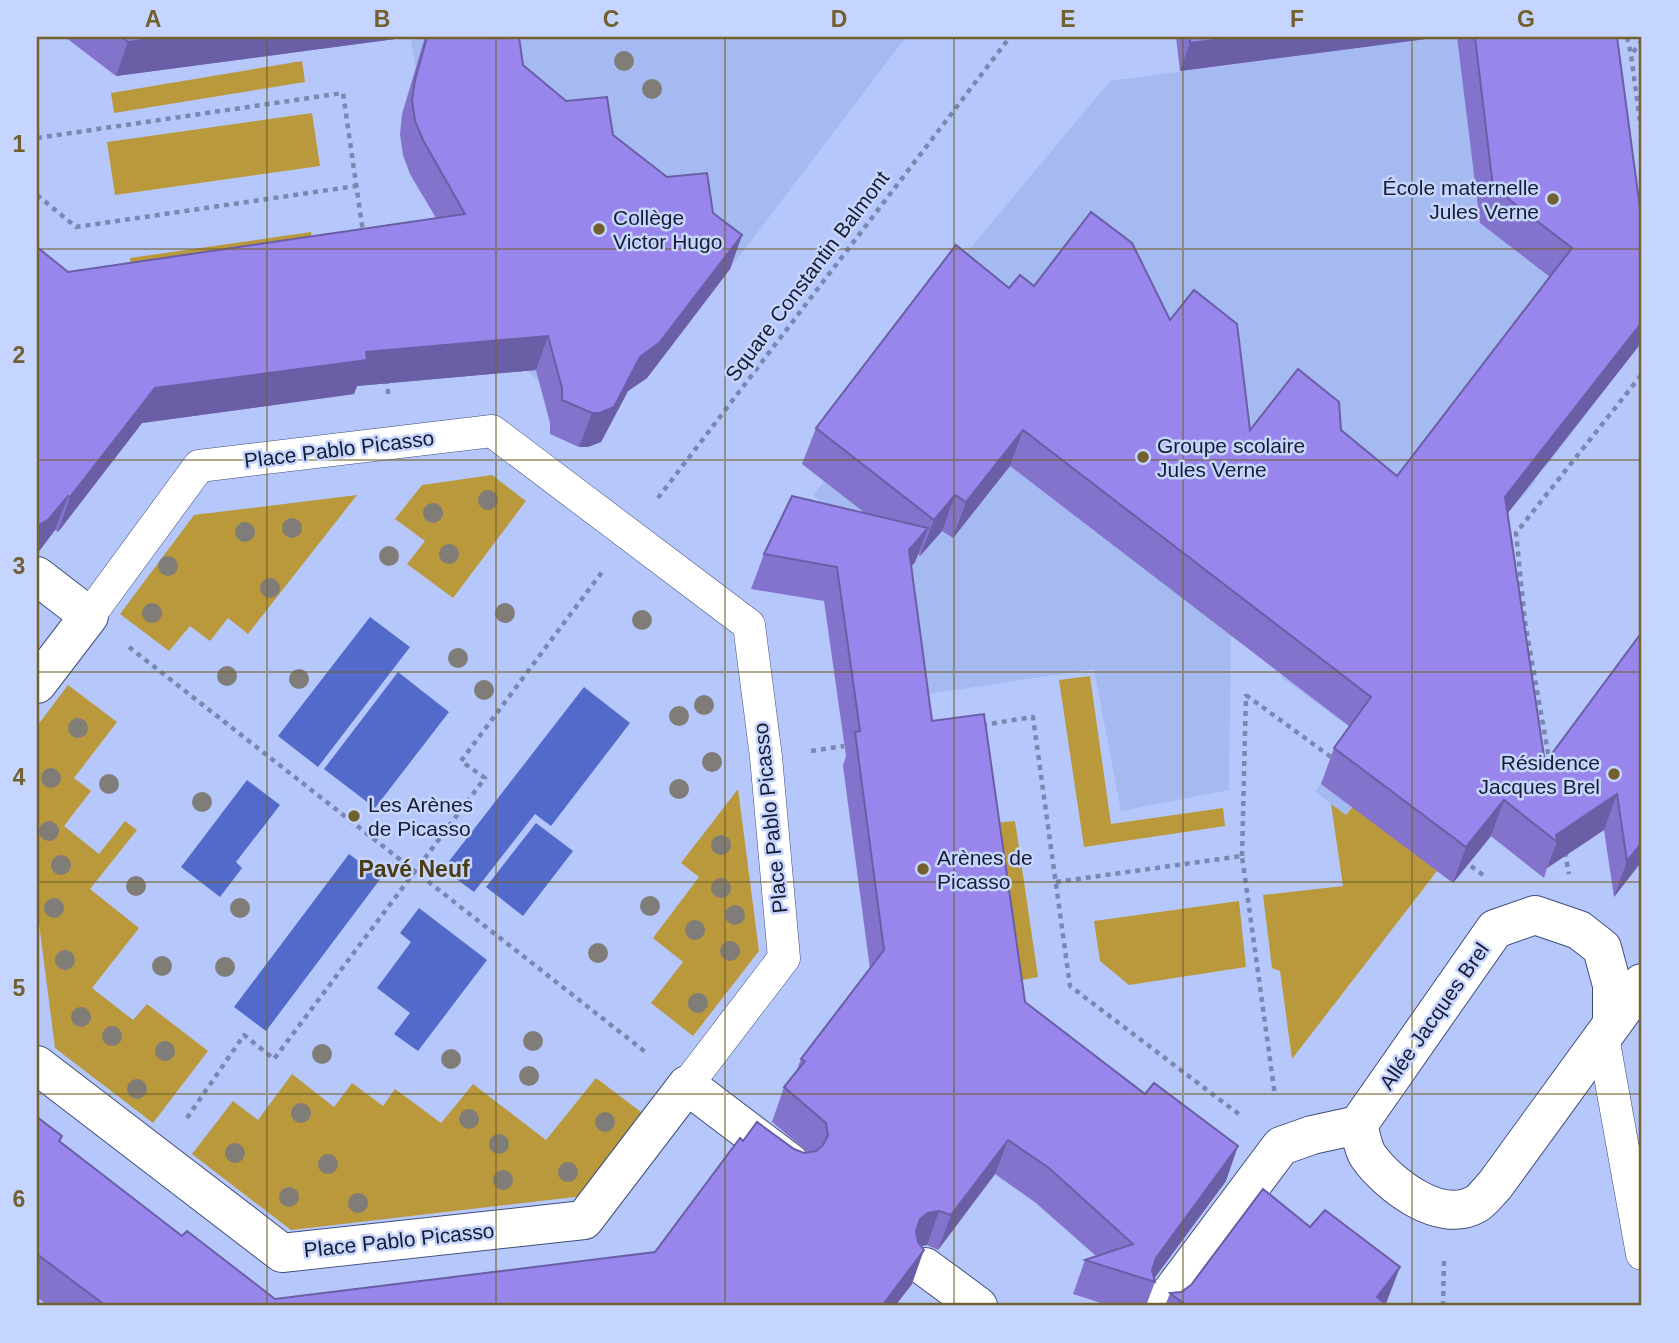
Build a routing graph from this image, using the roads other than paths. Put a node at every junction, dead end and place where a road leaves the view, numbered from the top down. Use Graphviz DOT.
graph roads {
  1 [pos="37,576"];
  2 [pos="89,615"];
  3 [pos="37,684"];
  4 [pos="1642,983"];
  5 [pos="1608,1030"];
  6 [pos="37,1065"];
  7 [pos="687,1085"];
  8 [pos="1358,1125"];
  9 [pos="794,1166"];
  10 [pos="1642,1254"];
  11 [pos="925,1267"];
  12 [pos="978,1306"];
  13 [pos="1161,1306"];
  1 -- 2 [label="street"];
  2 -- 3 [label="street, Place Pablo Picasso"];
  2 -- 7 [label="lane, Place Pablo Picasso"];
  4 -- 5 [label="street"];
  5 -- 8 [label="street"];
  5 -- 8 [label="street, Allée Jacques Brel"];
  5 -- 10 [label="lane"];
  6 -- 7 [label="street, Place Pablo Picasso"];
  7 -- 9 [label="street"];
  8 -- 13 [label="street"];
  11 -- 12 [label="street"];
}
